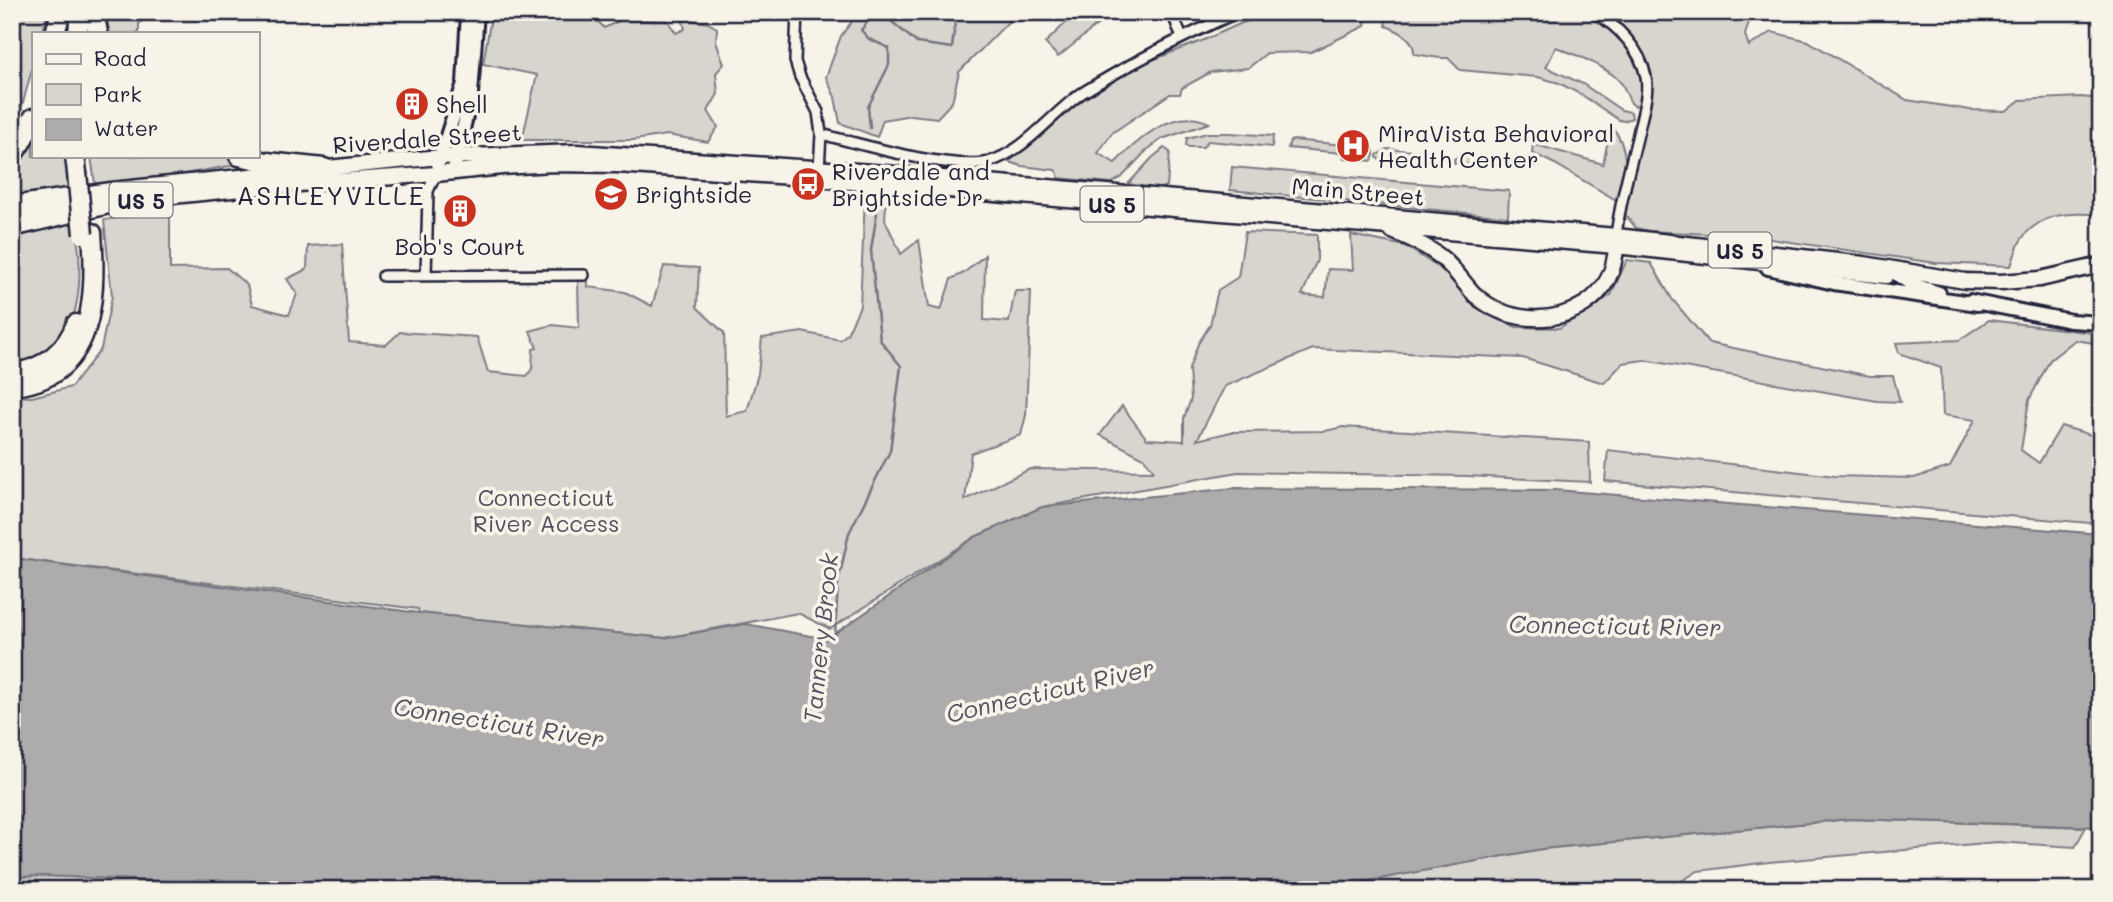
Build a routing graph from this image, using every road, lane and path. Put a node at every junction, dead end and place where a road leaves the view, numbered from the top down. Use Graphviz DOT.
graph roads {
  1 [pos="61,12"];
  2 [pos="68,12"];
  3 [pos="80,12"];
  4 [pos="94,12"];
  5 [pos="468,12"];
  6 [pos="477,12"];
  7 [pos="797,12"];
  8 [pos="1172,12"];
  9 [pos="1593,12"];
  10 [pos="1234,13"];
  11 [pos="55,32"];
  12 [pos="67,32"];
  13 [pos="78,32"];
  14 [pos="99,32"];
  15 [pos="1182,38"];
  16 [pos="32,120"];
  17 [pos="821,134"];
  18 [pos="12,156"];
  19 [pos="456,157"];
  20 [pos="249,158"];
  21 [pos="440,158"];
  22 [pos="80,164"];
  23 [pos="324,168"];
  24 [pos="819,169"];
  25 [pos="455,172"];
  26 [pos="436,174"];
  27 [pos="846,176"];
  28 [pos="113,202"];
  29 [pos="12,204"];
  30 [pos="12,215"];
  31 [pos="1377,226"];
  32 [pos="12,227"];
  33 [pos="87,233"];
  34 [pos="1616,241"];
  35 [pos="1719,257"];
  36 [pos="2101,265"];
  37 [pos="1863,269"];
  38 [pos="1892,272"];
  39 [pos="584,275"];
  40 [pos="383,276"];
  41 [pos="426,276"];
  42 [pos="1978,304"];
  43 [pos="2101,323"];
  44 [pos="12,373"];
  45 [pos="12,386"];
  1 -- 11 [label="highway"];
  2 -- 12 [label="highway"];
  3 -- 13 [label="highway"];
  4 -- 14 [label="highway"];
  5 -- 21 [label="main road"];
  6 -- 19 [label="main road"];
  7 -- 17 [label="street"];
  8 -- 15 [label="street"];
  9 -- 34 [label="street"];
  10 -- 15 [label="street"];
  15 -- 17 [label="street"];
  16 -- 18 [label="highway"];
  17 -- 24 [label="street"];
  19 -- 21 [label="main road, Riverdale Street / US 5"];
  19 -- 24 [label="main road, Riverdale Street / US 5"];
  19 -- 25 [label="main road"];
  20 -- 23 [label="highway"];
  21 -- 23 [label="main road, Riverdale Street / US 5"];
  21 -- 26 [label="main road"];
  22 -- 33 [label="highway"];
  23 -- 29 [label="main road, Riverdale Street / US 5"];
  24 -- 27 [label="main road, Riverdale Street / US 5"];
  25 -- 26 [label="main road, Riverdale Street / US 5"];
  25 -- 27 [label="main road, Riverdale Street / US 5"];
  26 -- 28 [label="main road, Riverdale Street / US 5"];
  26 -- 41 [label="street"];
  27 -- 31 [label="main road, Main Street / US 5"];
  27 -- 34 [label="main road, Main Street / US 5"];
  28 -- 30 [label="main road, Riverdale Street / US 5"];
  28 -- 32 [label="highway"];
  31 -- 34 [label="main road, Main Street / US 5"];
  31 -- 34 [label="main road"];
  33 -- 44 [label="highway"];
  33 -- 45 [label="highway"];
  34 -- 35 [label="main road, Main Street / US 5"];
  34 -- 37 [label="main road, Main Street / US 5"];
  35 -- 37 [label="main road, Main Street / US 5"];
  35 -- 42 [label="main road, Main Street"];
  36 -- 38 [label="main road, US 5"];
  37 -- 38 [label="main road, US 5"];
  38 -- 42 [label="main road, Main Street"];
  39 -- 41 [label="street"];
  40 -- 41 [label="street"];
  42 -- 43 [label="main road, Main Street"];
}
